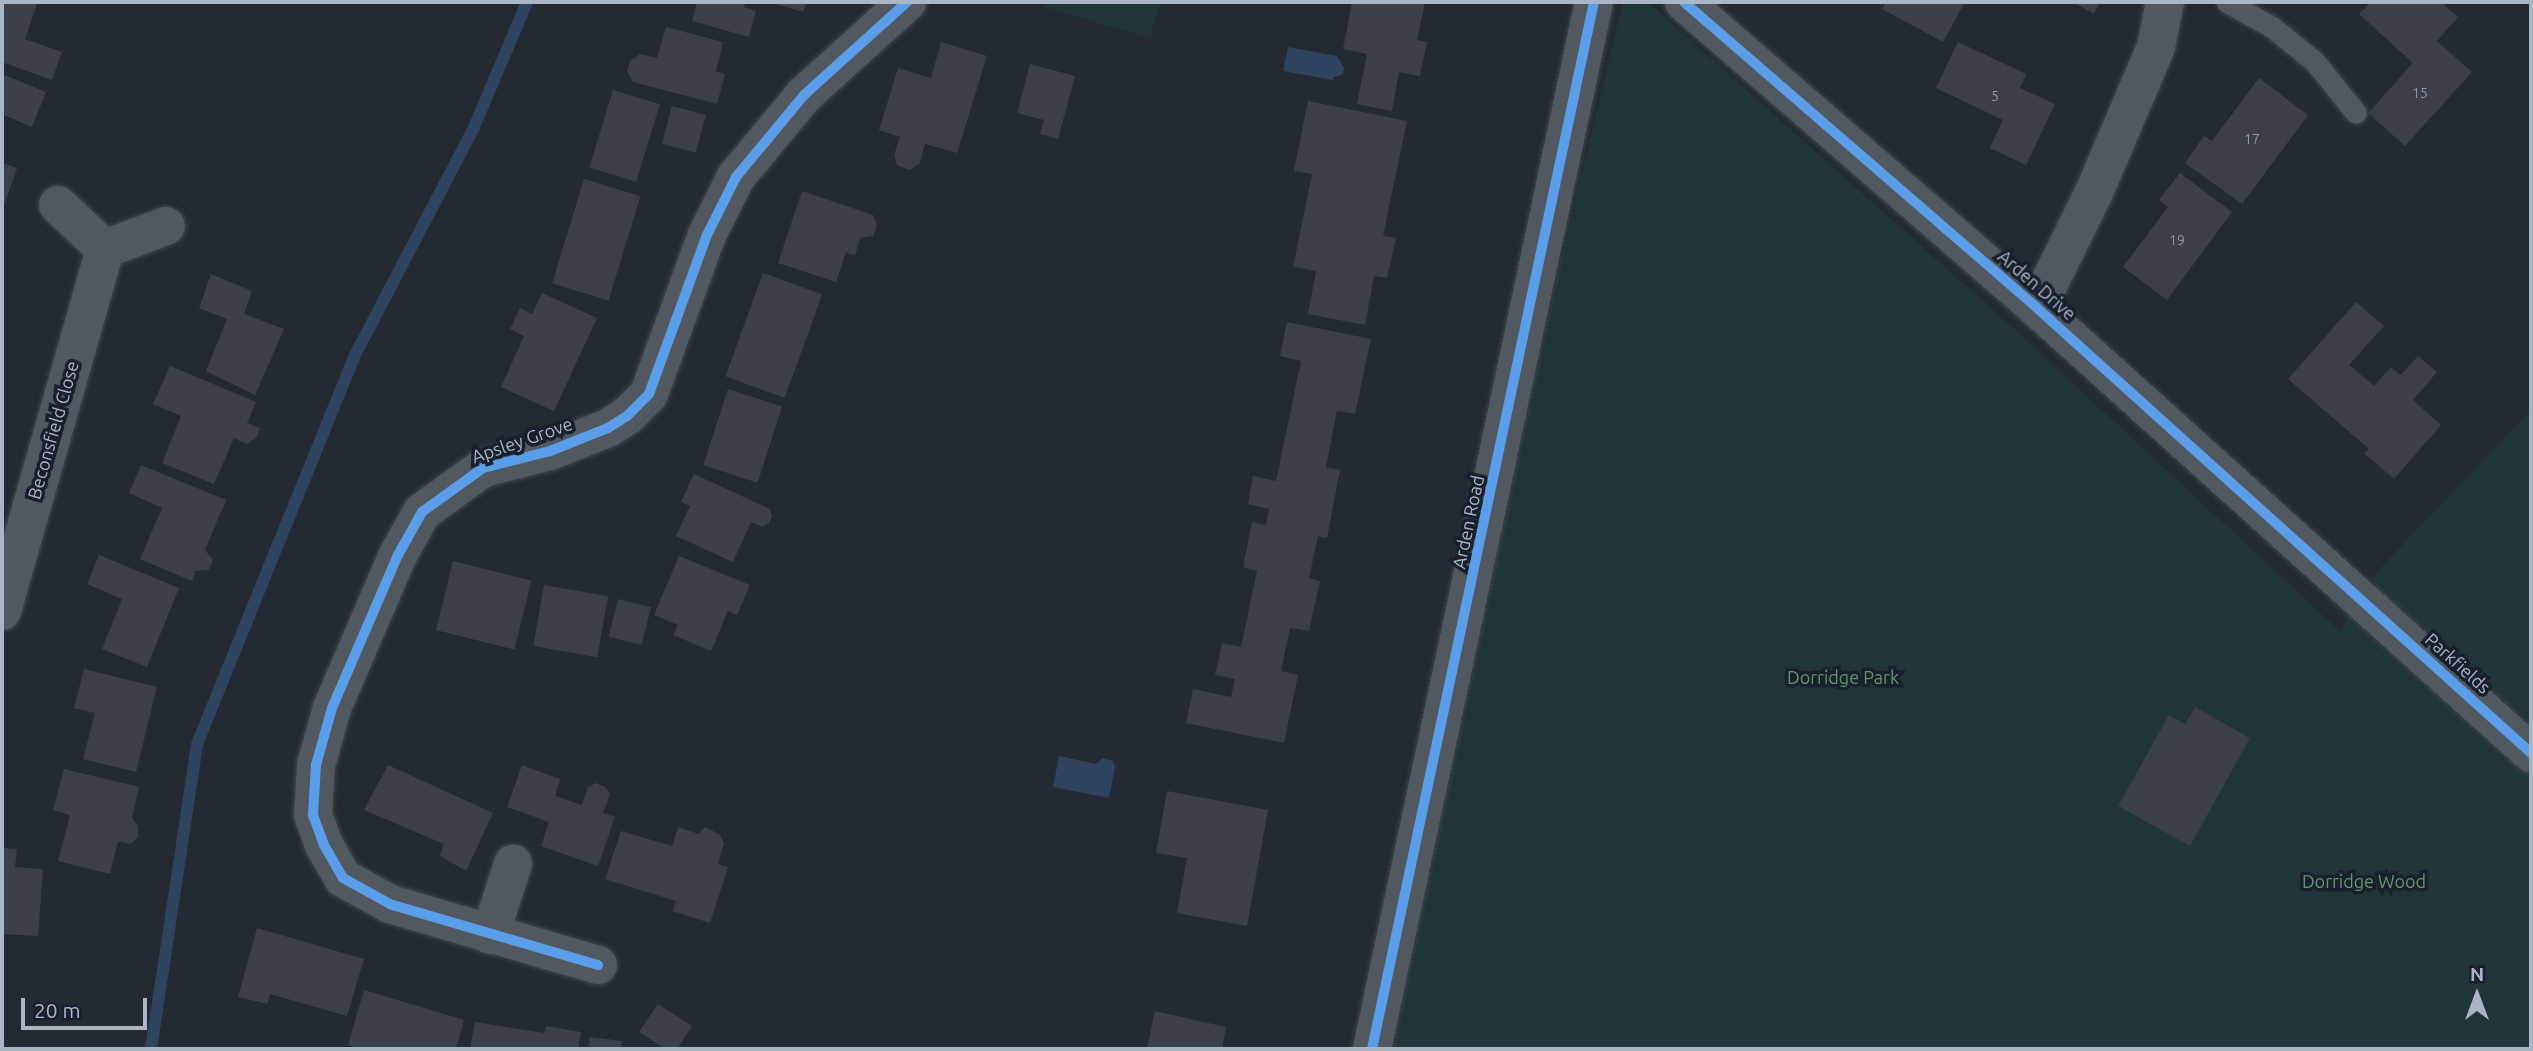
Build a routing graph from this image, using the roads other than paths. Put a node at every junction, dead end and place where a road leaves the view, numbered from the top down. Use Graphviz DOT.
graph roads {
  1 [pos="907,2"];
  2 [pos="1594,2"];
  3 [pos="1684,2"];
  4 [pos="2165,2"];
  5 [pos="2227,2"];
  6 [pos="2356,113"];
  7 [pos="58,205"];
  8 [pos="166,226"];
  9 [pos="105,249"];
  10 [pos="2037,308"];
  11 [pos="2362,600"];
  12 [pos="2,611"];
  13 [pos="2531,753"];
  14 [pos="513,864"];
  15 [pos="490,935"];
  16 [pos="598,965"];
  17 [pos="1372,1049"];
  1 -- 15 [label="street, Apsley Grove"];
  2 -- 17 [label="street, Arden Road"];
  3 -- 10 [label="street, Arden Drive"];
  4 -- 10 [label="street, Arden Drive"];
  5 -- 6 [label="lane"];
  7 -- 9 [label="street"];
  8 -- 9 [label="street"];
  9 -- 12 [label="street, Beconsfield Close"];
  10 -- 11 [label="street, Arden Drive"];
  11 -- 13 [label="street, Parkfields"];
  14 -- 15 [label="street"];
  15 -- 16 [label="street, Apsley Grove"];
}
